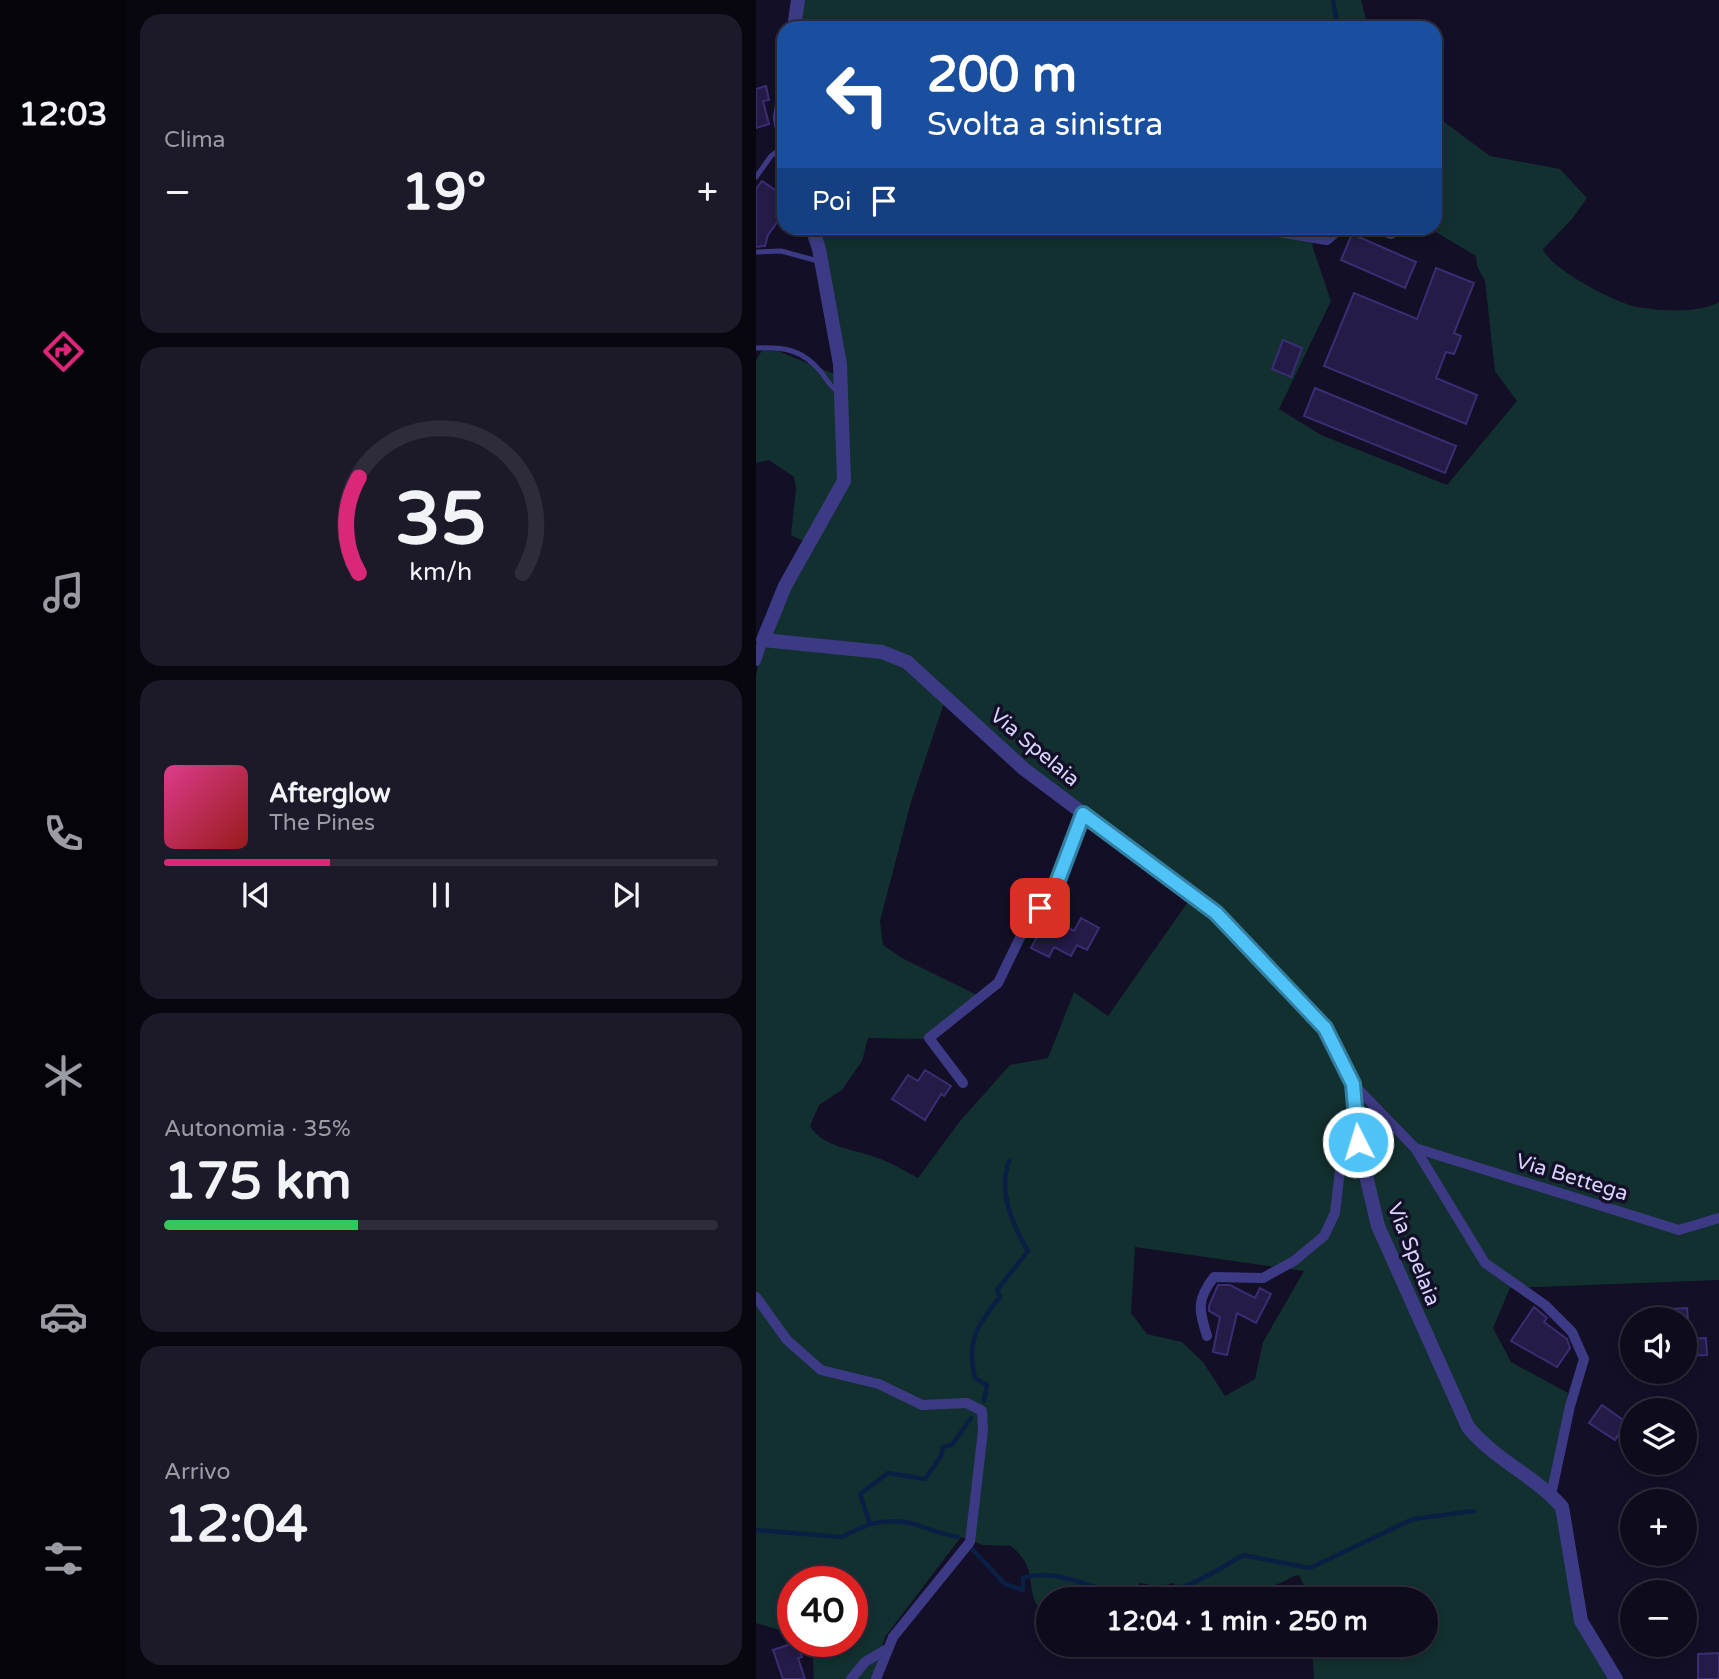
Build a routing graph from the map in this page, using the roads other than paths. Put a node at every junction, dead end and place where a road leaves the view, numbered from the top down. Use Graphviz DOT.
graph roads {
  1 [pos="798,0"];
  2 [pos="795,21"];
  3 [pos="777,151"];
  4 [pos="756,177"];
  5 [pos="814,235"];
  6 [pos="1297,235"];
  7 [pos="1333,235"];
  8 [pos="756,252"];
  9 [pos="821,261"];
  10 [pos="756,348"];
  11 [pos="841,393"];
  12 [pos="760,642"];
  13 [pos="756,661"];
  14 [pos="1083,814"];
  15 [pos="963,1083"];
  16 [pos="1353,1084"];
  17 [pos="1357,1131"];
  18 [pos="1415,1148"];
  19 [pos="1719,1218"];
  20 [pos="756,1297"];
  21 [pos="1207,1336"];
  22 [pos="1551,1495"];
  23 [pos="885,1650"];
  24 [pos="851,1679"];
  25 [pos="876,1679"];
  26 [pos="1616,1679"];
  1 -- 2 [label="street"];
  3 -- 4 [label="lane"];
  5 -- 9 [label="street"];
  6 -- 7 [label="street"];
  8 -- 9 [label="lane"];
  9 -- 11 [label="street"];
  10 -- 11 [label="lane"];
  11 -- 12 [label="street"];
  12 -- 13 [label="street"];
  12 -- 14 [label="street, Via Spelaia"];
  14 -- 15 [label="street"];
  14 -- 16 [label="street, Via Spelaia"];
  16 -- 17 [label="street, Via Spelaia"];
  16 -- 18 [label="street, Via Bettega"];
  17 -- 21 [label="street"];
  17 -- 22 [label="street, Via Spelaia"];
  18 -- 19 [label="street, Via Bettega"];
  18 -- 22 [label="street, Via Bettega"];
  20 -- 23 [label="street"];
  22 -- 26 [label="street, Via Spelaia"];
  23 -- 24 [label="street"];
  23 -- 25 [label="street"];
}
